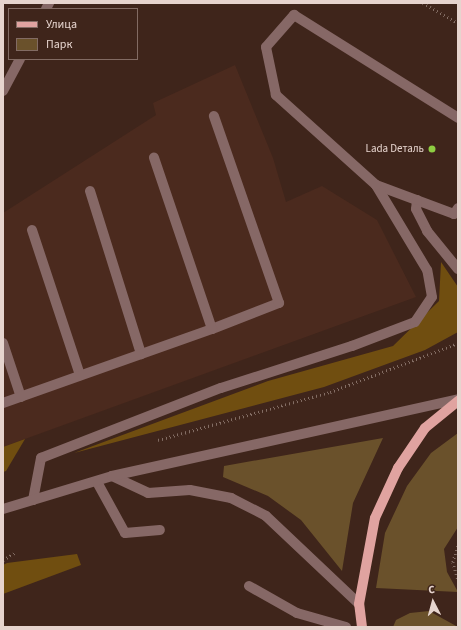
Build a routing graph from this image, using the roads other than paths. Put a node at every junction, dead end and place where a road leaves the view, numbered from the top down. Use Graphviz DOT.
graph roads {
  1 [pos="19,60"];
  2 [pos="3,91"];
  3 [pos="214,116"];
  4 [pos="458,118"];
  5 [pos="154,158"];
  6 [pos="376,185"];
  7 [pos="90,191"];
  8 [pos="417,200"];
  9 [pos="458,208"];
  10 [pos="32,230"];
  11 [pos="458,269"];
  12 [pos="212,329"];
  13 [pos="3,343"];
  14 [pos="141,354"];
  15 [pos="80,376"];
  16 [pos="21,397"];
  17 [pos="458,400"];
  18 [pos="3,403"];
  19 [pos="112,476"];
  20 [pos="97,482"];
  21 [pos="33,500"];
  22 [pos="3,509"];
  23 [pos="160,530"];
  24 [pos="249,586"];
  25 [pos="359,604"];
  26 [pos="346,627"];
  27 [pos="362,627"];
  1 -- 2 [label="street"];
  3 -- 12 [label="street"];
  4 -- 6 [label="street"];
  5 -- 12 [label="street"];
  6 -- 8 [label="street"];
  6 -- 21 [label="street"];
  7 -- 14 [label="street"];
  8 -- 9 [label="street"];
  8 -- 11 [label="street"];
  10 -- 15 [label="street"];
  12 -- 14 [label="street"];
  13 -- 16 [label="street"];
  14 -- 15 [label="street"];
  15 -- 16 [label="street"];
  16 -- 18 [label="street"];
  17 -- 19 [label="street"];
  17 -- 25 [label="main road"];
  19 -- 20 [label="street"];
  19 -- 25 [label="street"];
  20 -- 21 [label="street"];
  20 -- 23 [label="street"];
  21 -- 22 [label="street"];
  24 -- 26 [label="street"];
  25 -- 27 [label="main road"];
}
